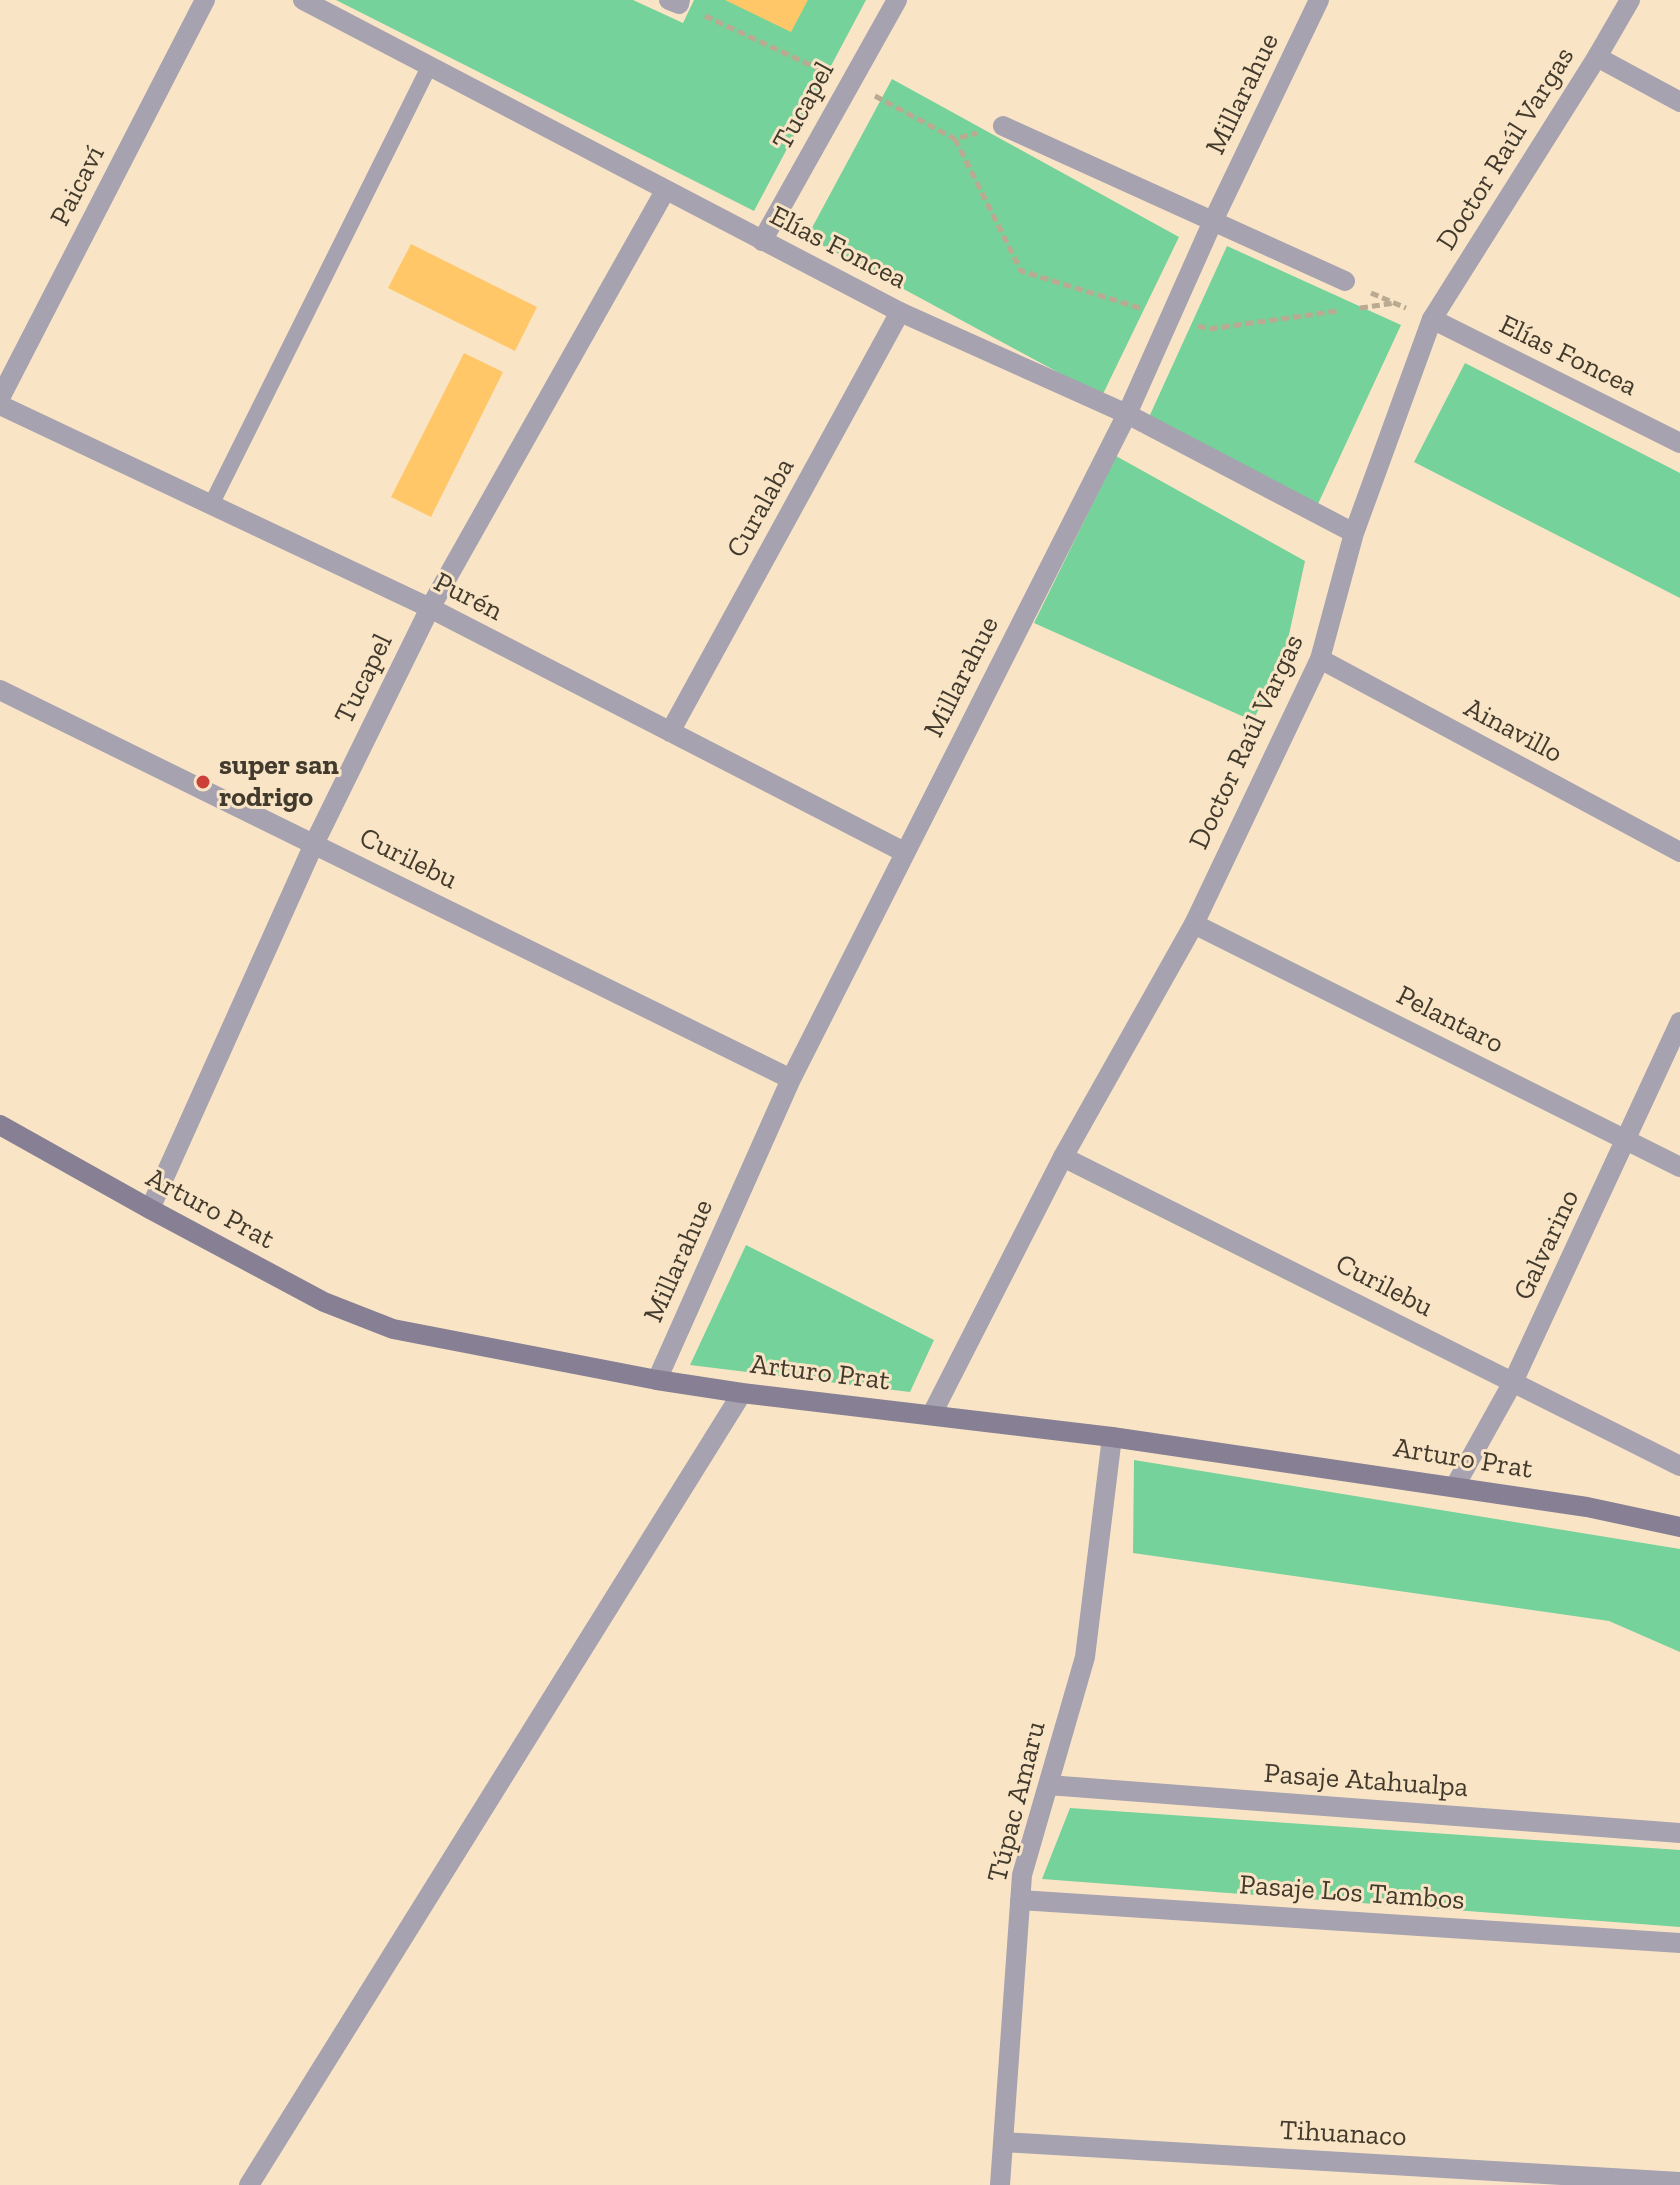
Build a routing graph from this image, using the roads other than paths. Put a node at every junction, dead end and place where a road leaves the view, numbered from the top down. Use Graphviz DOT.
graph roads {
  1 [pos="205,0"];
  2 [pos="303,0"];
  3 [pos="897,0"];
  4 [pos="1319,0"];
  5 [pos="1630,0"];
  6 [pos="1597,57"];
  7 [pos="429,67"];
  8 [pos="1680,102"];
  9 [pos="1003,126"];
  10 [pos="665,191"];
  11 [pos="1213,221"];
  12 [pos="762,241"];
  13 [pos="1345,281"];
  14 [pos="900,312"];
  15 [pos="1432,319"];
  16 [pos="0,398"];
  17 [pos="0,405"];
  18 [pos="1127,414"];
  19 [pos="1680,443"];
  20 [pos="211,505"];
  21 [pos="1354,533"];
  22 [pos="430,608"];
  23 [pos="1320,659"];
  24 [pos="0,690"];
  25 [pos="670,732"];
  26 [pos="314,844"];
  27 [pos="904,852"];
  28 [pos="1680,852"];
  29 [pos="1194,924"];
  30 [pos="1680,1022"];
  31 [pos="791,1079"];
  32 [pos="0,1125"];
  33 [pos="1627,1140"];
  34 [pos="1063,1157"];
  35 [pos="1680,1167"];
  36 [pos="150,1209"];
  37 [pos="657,1380"];
  38 [pos="1513,1382"];
  39 [pos="742,1393"];
  40 [pos="932,1414"];
  41 [pos="1112,1437"];
  42 [pos="1680,1466"];
  43 [pos="1455,1486"];
  44 [pos="1680,1527"];
  45 [pos="1048,1785"];
  46 [pos="1680,1833"];
  47 [pos="1020,1900"];
  48 [pos="1680,1943"];
  49 [pos="1003,2142"];
  50 [pos="1680,2182"];
  51 [pos="249,2185"];
  52 [pos="1000,2185"];
  1 -- 16 [label="street, Paicaví"];
  2 -- 7 [label="street, Elías Foncea"];
  3 -- 12 [label="street, Tucapel"];
  4 -- 11 [label="street, Millarahue"];
  5 -- 6 [label="street, Doctor Raúl Vargas"];
  6 -- 8 [label="street"];
  6 -- 15 [label="street, Doctor Raúl Vargas"];
  7 -- 10 [label="street, Elías Foncea"];
  7 -- 20 [label="lane"];
  9 -- 11 [label="street"];
  10 -- 12 [label="street, Elías Foncea"];
  10 -- 22 [label="street, Tucapel"];
  11 -- 13 [label="street"];
  11 -- 18 [label="street, Millarahue"];
  12 -- 14 [label="street, Elías Foncea"];
  14 -- 18 [label="street, Elías Foncea"];
  14 -- 25 [label="street, Curalaba"];
  15 -- 19 [label="street, Elías Foncea"];
  15 -- 21 [label="street, Doctor Raúl Vargas"];
  17 -- 20 [label="street, Purén"];
  18 -- 21 [label="street, Elías Foncea"];
  18 -- 27 [label="street, Millarahue"];
  20 -- 22 [label="street, Purén"];
  21 -- 23 [label="street, Doctor Raúl Vargas"];
  22 -- 25 [label="street, Purén"];
  22 -- 26 [label="street, Tucapel"];
  23 -- 28 [label="street, Ainavillo"];
  23 -- 29 [label="street, Doctor Raúl Vargas"];
  24 -- 26 [label="street, Curilebu"];
  25 -- 27 [label="street, Purén"];
  26 -- 31 [label="street, Curilebu"];
  26 -- 36 [label="street, Tucapel"];
  27 -- 31 [label="street, Millarahue"];
  29 -- 33 [label="street, Pelantaro"];
  29 -- 34 [label="street, Doctor Raúl Vargas"];
  30 -- 33 [label="street, Galvarino"];
  31 -- 37 [label="street, Millarahue"];
  32 -- 36 [label="main road, Arturo Prat"];
  33 -- 35 [label="street, Pelantaro"];
  33 -- 38 [label="street, Galvarino"];
  34 -- 38 [label="street, Curilebu"];
  34 -- 40 [label="street, Doctor Raúl Vargas"];
  36 -- 37 [label="main road, Arturo Prat"];
  37 -- 39 [label="main road, Arturo Prat"];
  38 -- 42 [label="street, Curilebu"];
  38 -- 43 [label="street, Galvarino"];
  39 -- 40 [label="main road, Arturo Prat"];
  39 -- 51 [label="street"];
  40 -- 41 [label="main road, Arturo Prat"];
  41 -- 43 [label="main road, Arturo Prat"];
  41 -- 45 [label="street, Túpac Amaru"];
  43 -- 44 [label="main road, Arturo Prat"];
  45 -- 46 [label="street, Pasaje Atahualpa"];
  45 -- 47 [label="street, Túpac Amaru"];
  47 -- 48 [label="street, Pasaje Los Tambos"];
  47 -- 49 [label="street, Túpac Amaru"];
  49 -- 50 [label="street, Tihuanaco"];
  49 -- 52 [label="street, Túpac Amaru"];
}
